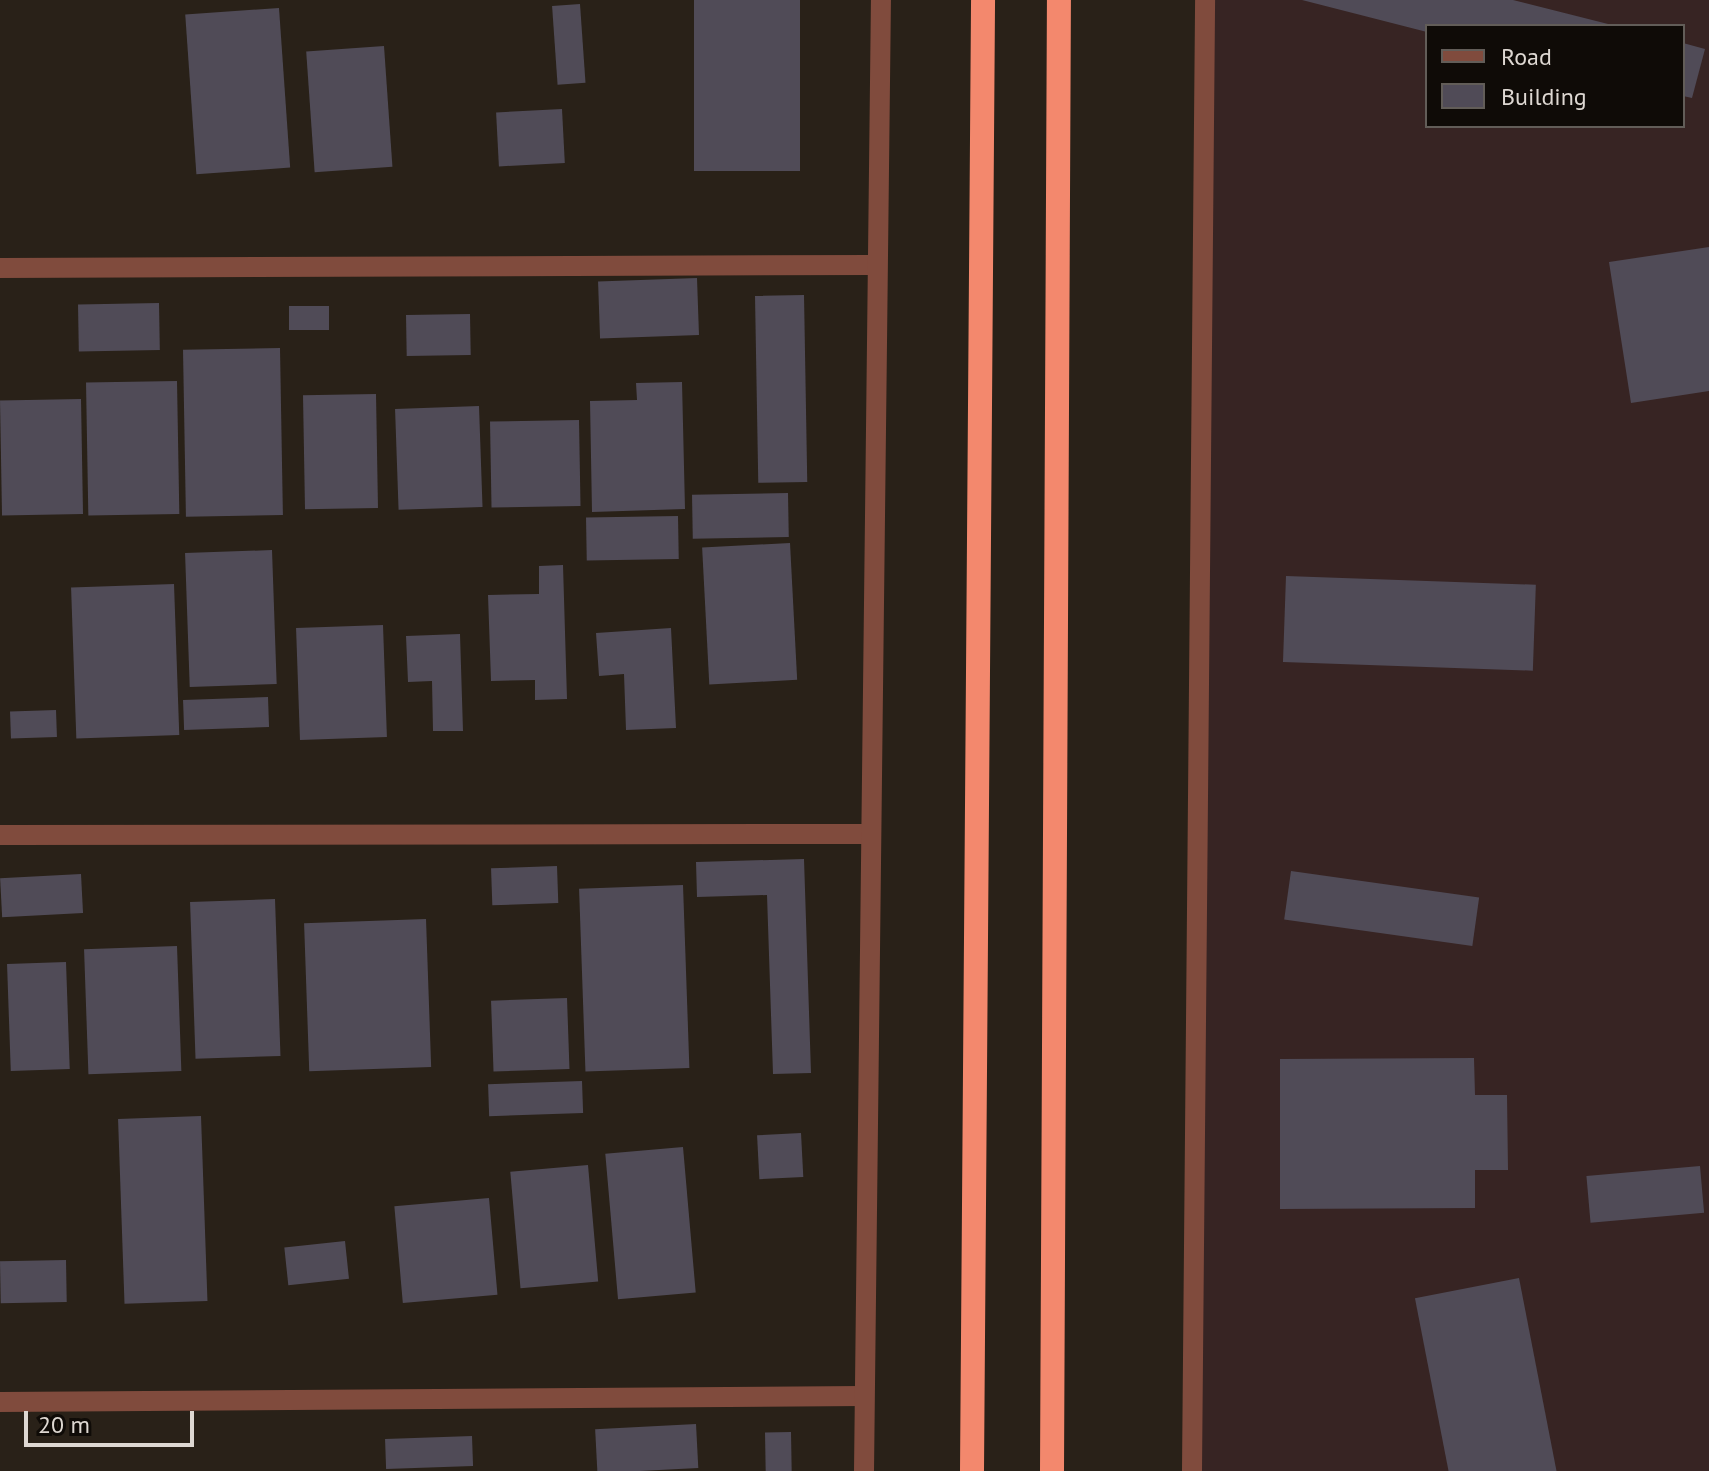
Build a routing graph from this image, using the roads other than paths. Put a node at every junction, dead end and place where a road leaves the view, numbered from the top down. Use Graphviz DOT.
graph roads {
  1 [pos="881,0"];
  2 [pos="983,0"];
  3 [pos="1059,0"];
  4 [pos="1205,0"];
  5 [pos="873,265"];
  6 [pos="0,268"];
  7 [pos="870,834"];
  8 [pos="0,835"];
  9 [pos="863,1396"];
  10 [pos="0,1402"];
  11 [pos="864,1471"];
  12 [pos="972,1471"];
  13 [pos="1052,1471"];
  14 [pos="1192,1471"];
  1 -- 5 [label="street"];
  2 -- 12 [label="highway"];
  3 -- 13 [label="highway"];
  4 -- 14 [label="street"];
  5 -- 6 [label="street"];
  5 -- 7 [label="street"];
  7 -- 8 [label="street"];
  7 -- 9 [label="street"];
  9 -- 10 [label="street"];
  9 -- 11 [label="street"];
}
